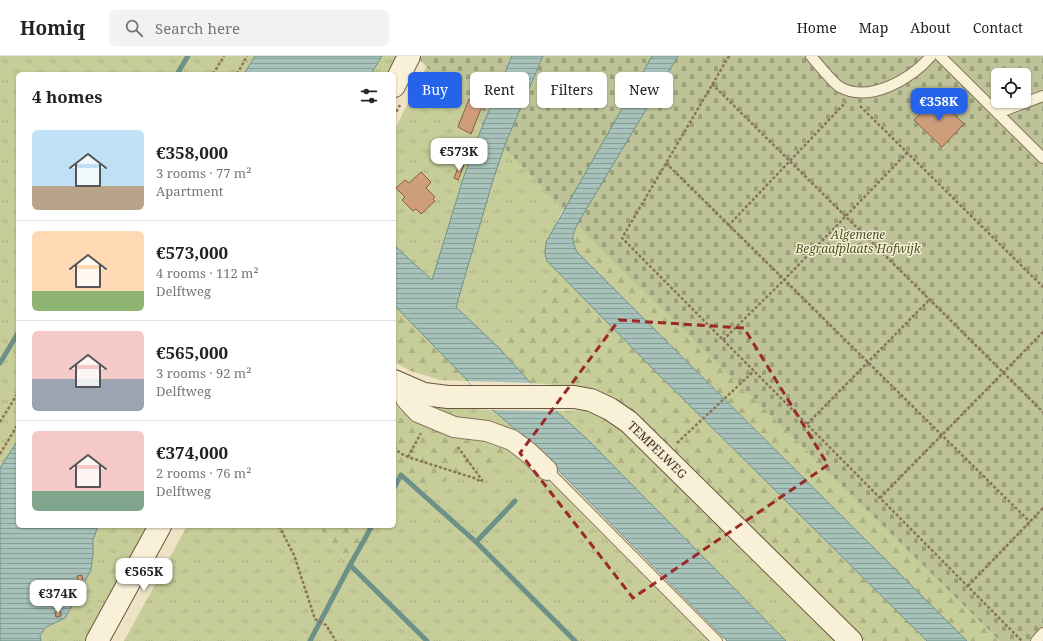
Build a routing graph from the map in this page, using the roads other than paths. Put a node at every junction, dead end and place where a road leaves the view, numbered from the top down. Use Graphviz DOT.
graph roads {
  1 [pos="409,56"];
  2 [pos="810,56"];
  3 [pos="931,56"];
  4 [pos="940,56"];
  5 [pos="396,82"];
  6 [pos="1043,96"];
  7 [pos="998,113"];
  8 [pos="1043,158"];
  9 [pos="399,384"];
  10 [pos="547,470"];
  11 [pos="159,528"];
  12 [pos="1043,633"];
  13 [pos="97,641"];
  14 [pos="716,641"];
  15 [pos="851,641"];
  16 [pos="1036,641"];
  1 -- 5 [label="street"];
  2 -- 3 [label="lane"];
  4 -- 7 [label="lane"];
  6 -- 7 [label="lane"];
  7 -- 8 [label="lane"];
  9 -- 10 [label="street, TEMPELWEG"];
  9 -- 15 [label="street, TEMPELWEG"];
  10 -- 14 [label="lane, TEMPELWEG"];
  11 -- 13 [label="street"];
  12 -- 16 [label="lane"];
}
